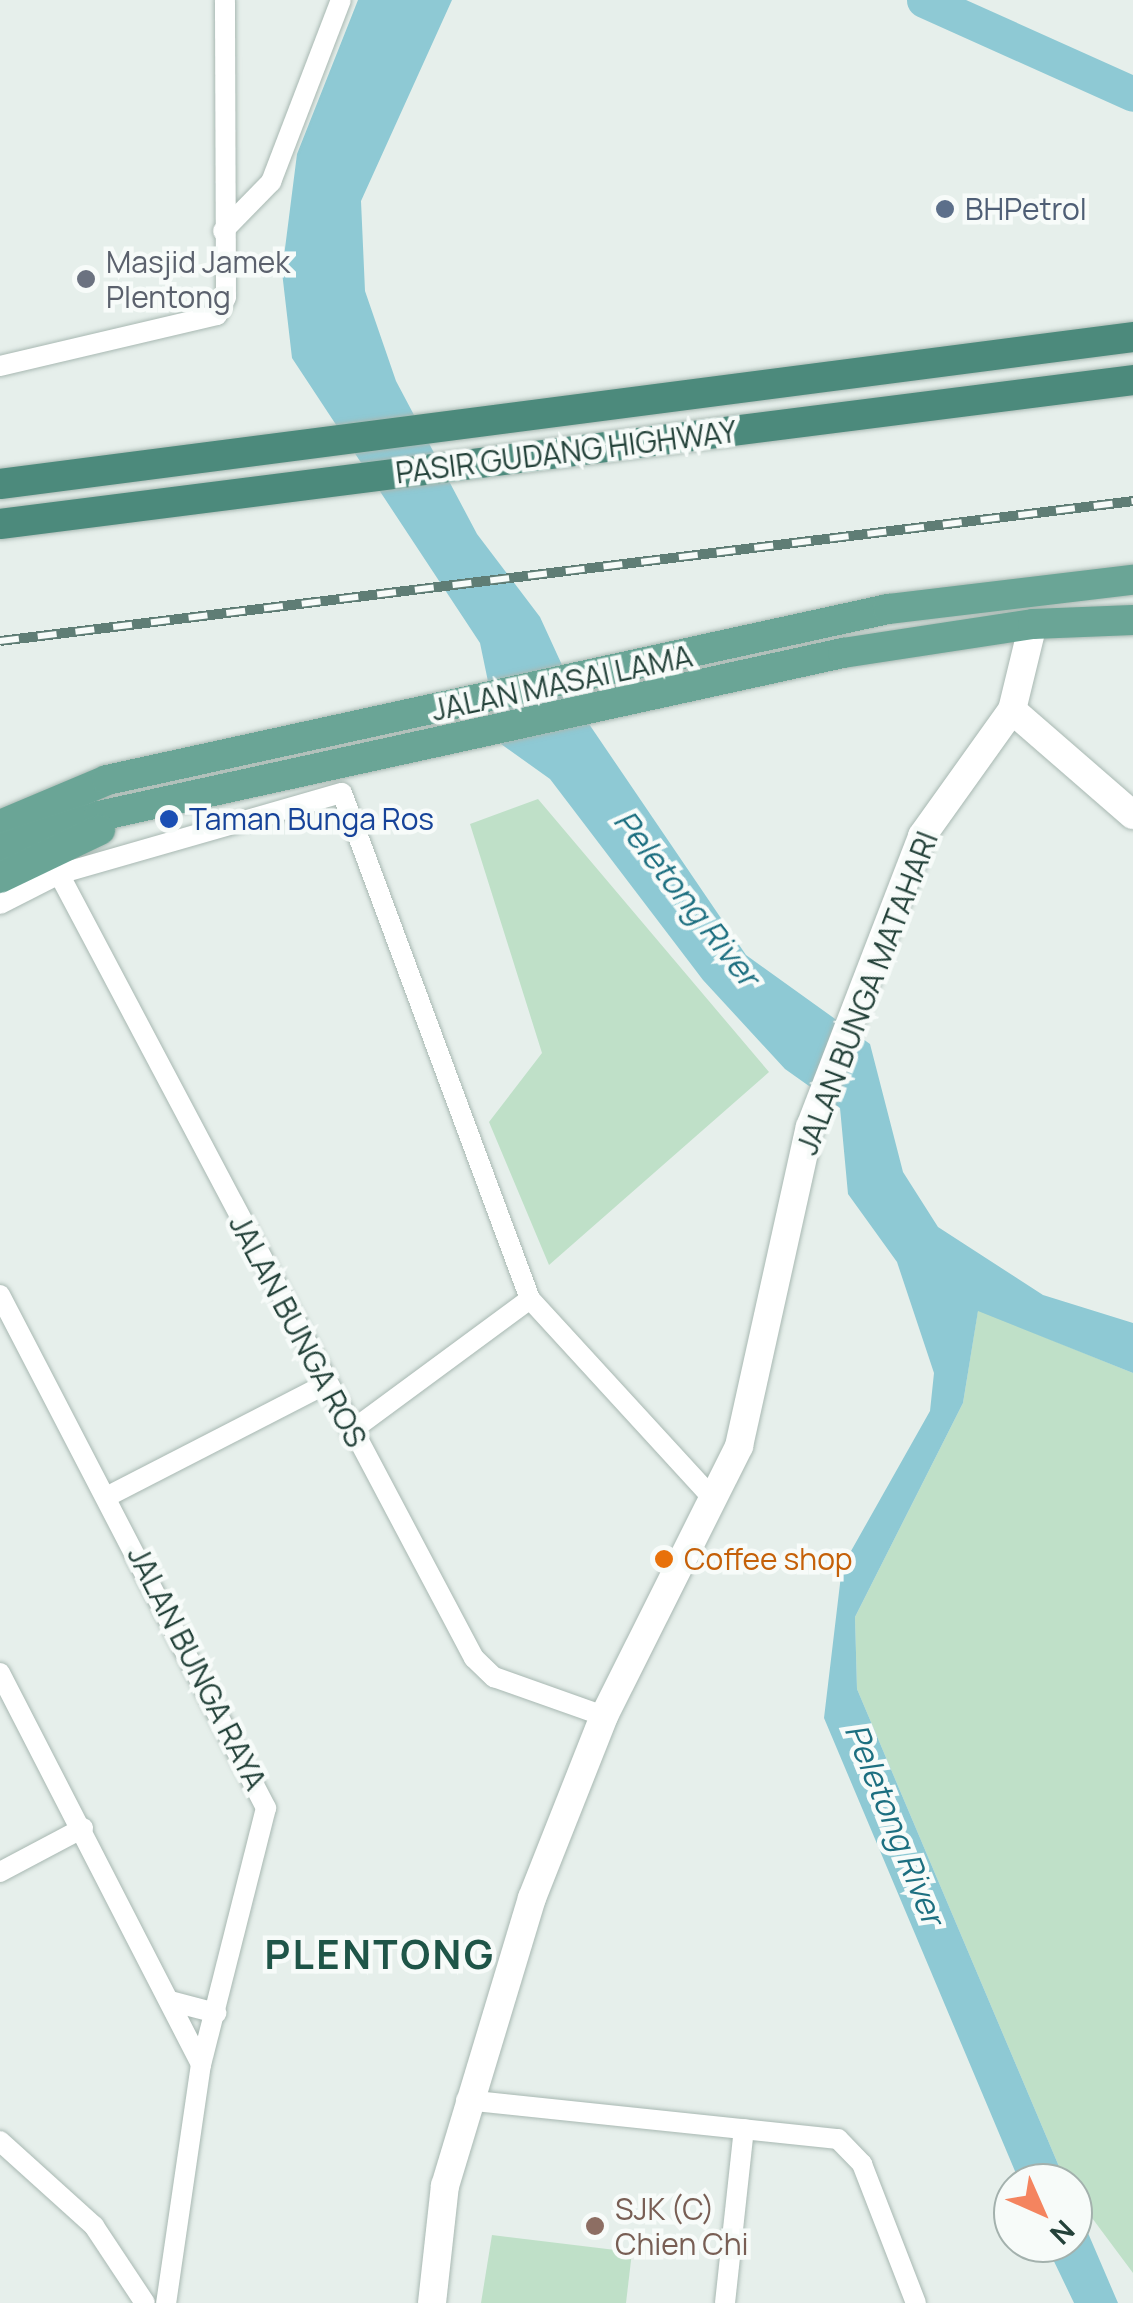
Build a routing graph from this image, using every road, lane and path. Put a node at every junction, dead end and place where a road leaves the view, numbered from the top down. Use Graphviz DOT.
graph roads {
  1 [pos="226,0"];
  2 [pos="341,0"];
  3 [pos="223,232"];
  4 [pos="1133,337"];
  5 [pos="0,366"];
  6 [pos="1133,380"];
  7 [pos="0,484"];
  8 [pos="0,524"];
  9 [pos="1133,580"];
  10 [pos="1133,620"];
  11 [pos="1033,624"];
  12 [pos="1012,710"];
  13 [pos="0,801"];
  14 [pos="53,802"];
  15 [pos="159,807"];
  16 [pos="1133,815"];
  17 [pos="0,825"];
  18 [pos="0,849"];
  19 [pos="59,874"];
  20 [pos="0,878"];
  21 [pos="0,904"];
  22 [pos="0,1294"];
  23 [pos="530,1299"];
  24 [pos="326,1384"];
  25 [pos="350,1430"];
  26 [pos="110,1496"];
  27 [pos="713,1498"];
  28 [pos="0,1673"];
  29 [pos="604,1716"];
  30 [pos="83,1828"];
  31 [pos="0,1872"];
  32 [pos="170,2002"];
  33 [pos="216,2013"];
  34 [pos="201,2064"];
  35 [pos="466,2100"];
  36 [pos="744,2129"];
  37 [pos="0,2141"];
  38 [pos="145,2303"];
  39 [pos="166,2303"];
  40 [pos="432,2303"];
  41 [pos="725,2303"];
  42 [pos="916,2303"];
  1 -- 3 [label="street"];
  2 -- 3 [label="street"];
  3 -- 5 [label="street"];
  4 -- 7 [label="highway, PASIR GUDANG HIGHWAY"];
  6 -- 8 [label="highway, PASIR GUDANG HIGHWAY"];
  9 -- 14 [label="main road, JALAN MASAI LAMA"];
  10 -- 11 [label="main road, JALAN MASAI LAMA"];
  11 -- 12 [label="street, JALAN BUNGA MATAHARI"];
  11 -- 15 [label="main road, JALAN MASAI LAMA"];
  12 -- 16 [label="street"];
  12 -- 27 [label="street, JALAN BUNGA MATAHARI"];
  13 -- 14 [label="main road"];
  14 -- 17 [label="main road, JALAN MASAI LAMA"];
  15 -- 18 [label="main road, JALAN MASAI LAMA"];
  15 -- 20 [label="main road"];
  19 -- 21 [label="street"];
  19 -- 23 [label="street"];
  19 -- 24 [label="street, JALAN BUNGA ROS"];
  22 -- 26 [label="street, JALAN BUNGA RAYA"];
  23 -- 25 [label="street"];
  23 -- 27 [label="street"];
  24 -- 25 [label="street, JALAN BUNGA ROS"];
  24 -- 26 [label="street"];
  25 -- 29 [label="street, JALAN BUNGA ROS"];
  26 -- 33 [label="street, JALAN BUNGA RAYA"];
  27 -- 29 [label="street, JALAN BUNGA MATAHARI"];
  28 -- 30 [label="street"];
  29 -- 35 [label="street, JALAN BUNGA MATAHARI"];
  30 -- 31 [label="street"];
  30 -- 32 [label="street"];
  32 -- 33 [label="street"];
  32 -- 34 [label="street"];
  33 -- 34 [label="street, JALAN BUNGA RAYA"];
  34 -- 39 [label="street, JALAN BUNGA RAYA"];
  35 -- 36 [label="street"];
  35 -- 40 [label="street, JALAN BUNGA MATAHARI"];
  36 -- 41 [label="street"];
  36 -- 42 [label="street"];
  37 -- 38 [label="street"];
}
